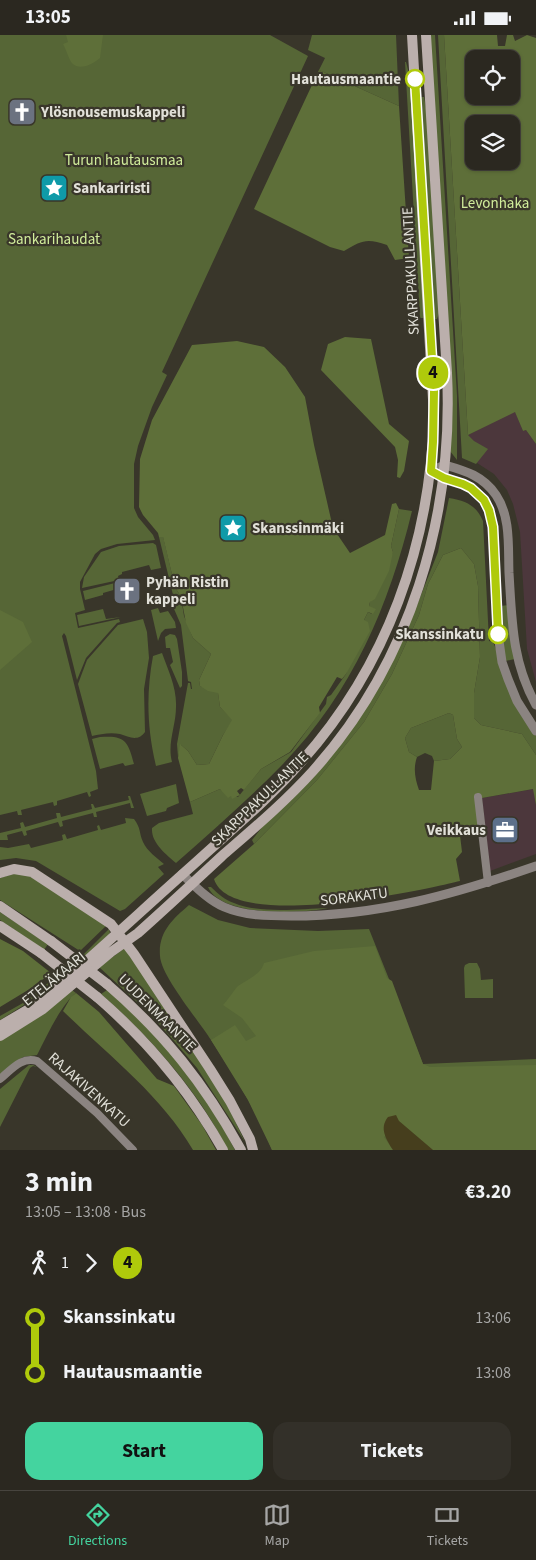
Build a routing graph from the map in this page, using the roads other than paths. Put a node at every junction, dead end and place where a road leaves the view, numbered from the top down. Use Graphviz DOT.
graph roads {
  1 [pos="412,35"];
  2 [pos="426,35"];
  3 [pos="445,465"];
  4 [pos="431,471"];
  5 [pos="444,478"];
  6 [pos="536,705"];
  7 [pos="536,731"];
  8 [pos="478,797"];
  9 [pos="536,866"];
  10 [pos="0,873"];
  11 [pos="182,874"];
  12 [pos="488,883"];
  13 [pos="193,884"];
  14 [pos="0,906"];
  15 [pos="0,926"];
  16 [pos="118,933"];
  17 [pos="138,933"];
  18 [pos="124,942"];
  19 [pos="134,954"];
  20 [pos="0,1026"];
  21 [pos="0,1037"];
  22 [pos="0,1079"];
  23 [pos="132,1150"];
  24 [pos="223,1150"];
  25 [pos="241,1150"];
  26 [pos="253,1150"];
  1 -- 4 [label="main road, SKARPPAKULLANTIE"];
  2 -- 3 [label="main road, SKARPPAKULLANTIE"];
  3 -- 4 [label="street"];
  3 -- 5 [label="main road, SKARPPAKULLANTIE"];
  3 -- 6 [label="street"];
  4 -- 5 [label="street"];
  4 -- 11 [label="main road, SKARPPAKULLANTIE"];
  5 -- 7 [label="street"];
  5 -- 13 [label="main road, SKARPPAKULLANTIE"];
  8 -- 12 [label="street"];
  9 -- 12 [label="street, SORAKATU"];
  10 -- 16 [label="main road"];
  11 -- 13 [label="street, SORAKATU"];
  11 -- 16 [label="main road, SKARPPAKULLANTIE"];
  12 -- 13 [label="street, SORAKATU"];
  13 -- 17 [label="main road, SKARPPAKULLANTIE"];
  14 -- 25 [label="main road, UUDENMAANTIE, bridge"];
  15 -- 24 [label="main road, UUDENMAANTIE, bridge"];
  16 -- 18 [label="main road"];
  16 -- 20 [label="main road, ETELÄKAARI"];
  17 -- 18 [label="main road, SKARPPAKULLANTIE"];
  17 -- 19 [label="main road"];
  18 -- 19 [label="main road"];
  18 -- 21 [label="main road, ETELÄKAARI"];
  19 -- 26 [label="main road"];
  22 -- 23 [label="street, RAJAKIVENKATU"];
}
